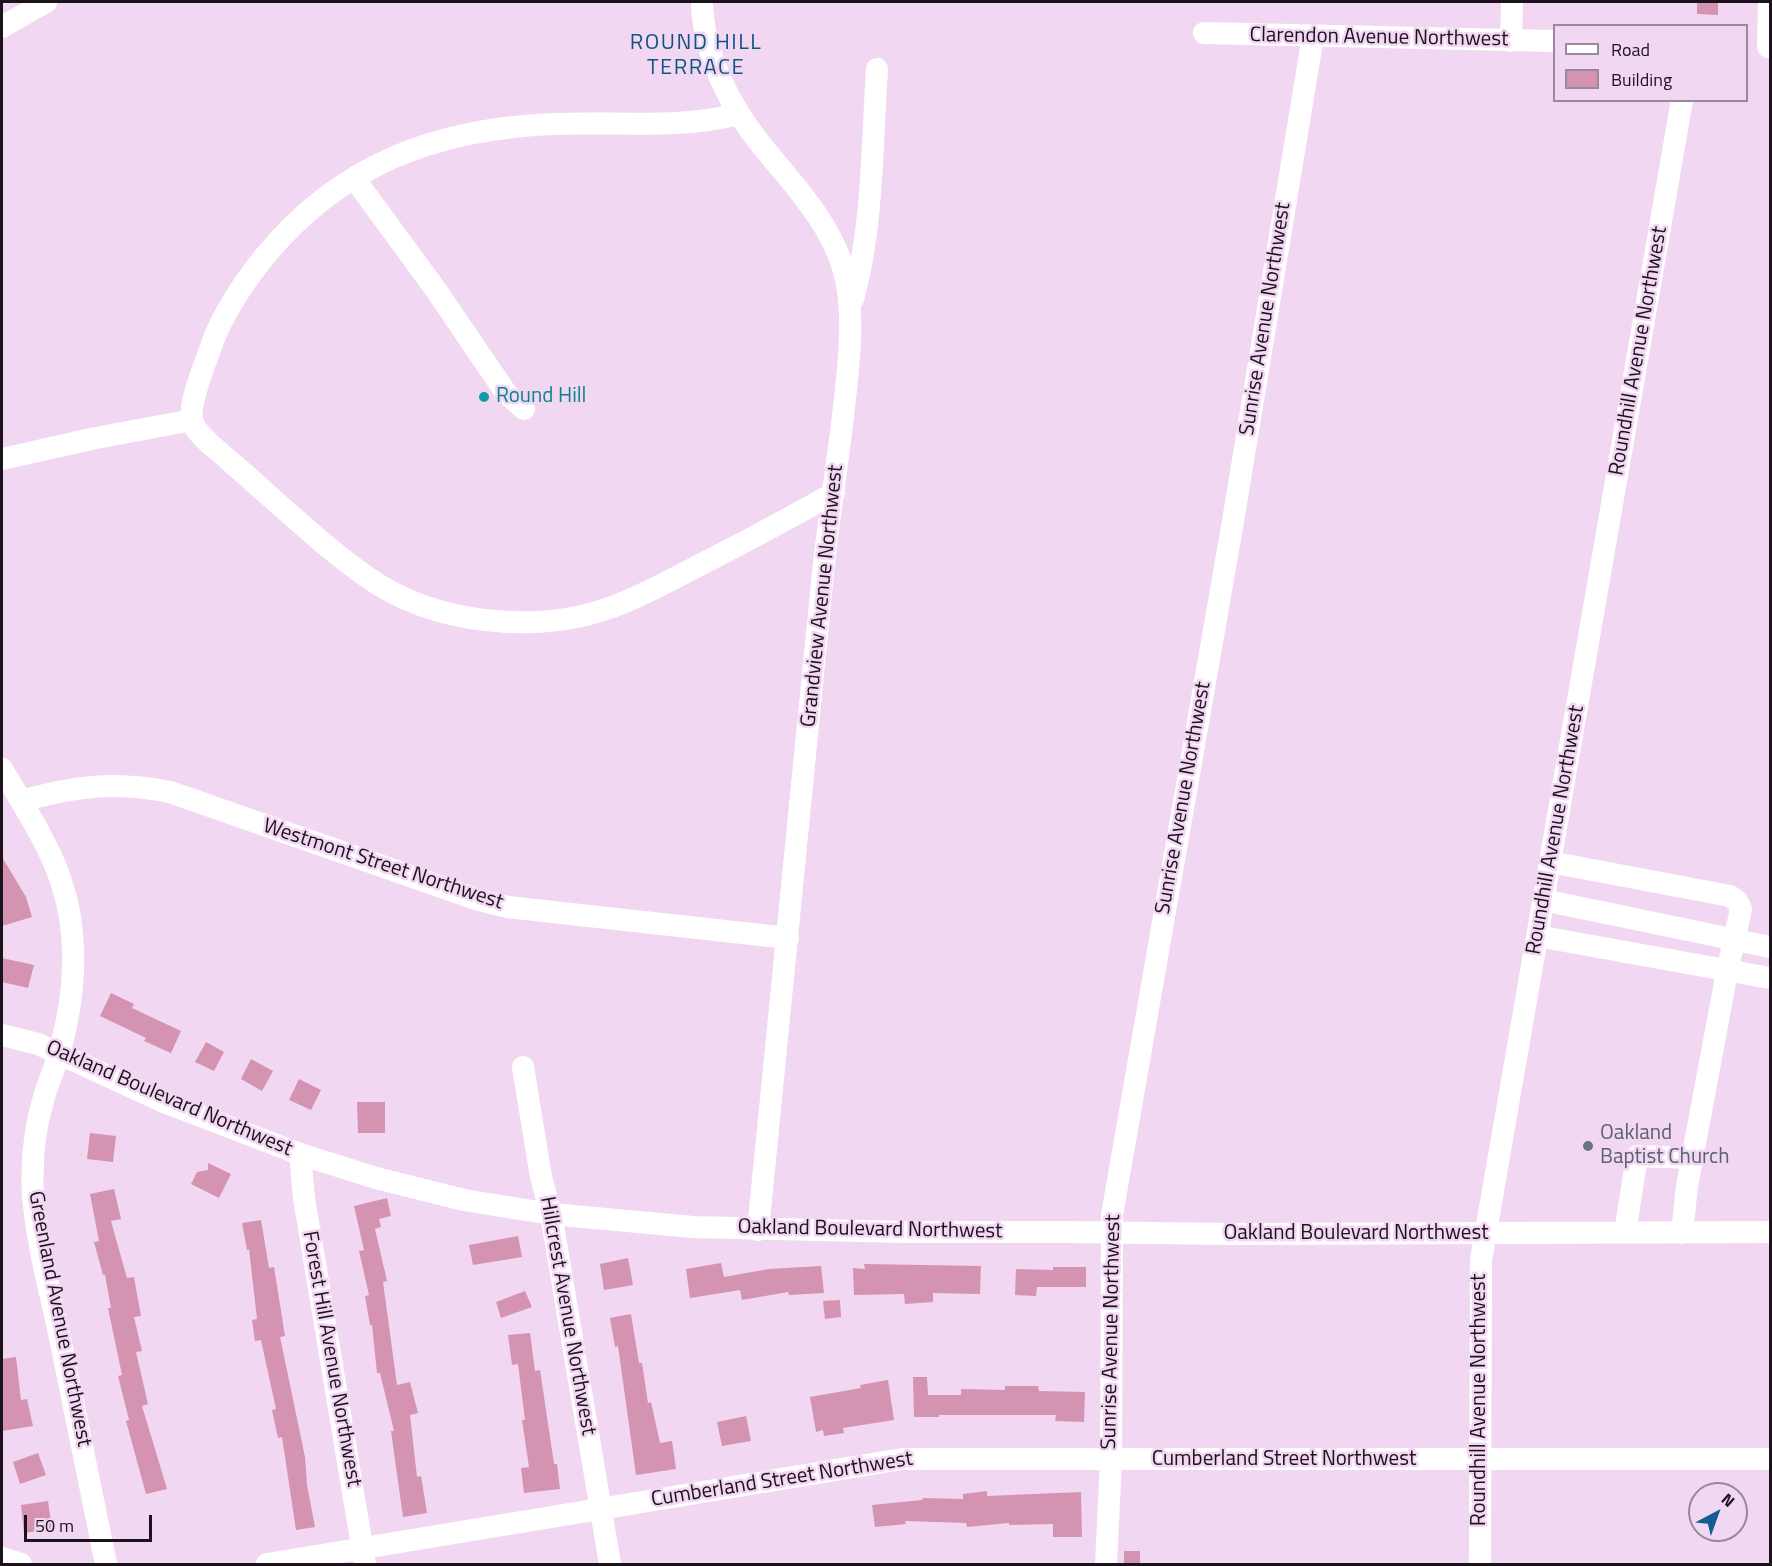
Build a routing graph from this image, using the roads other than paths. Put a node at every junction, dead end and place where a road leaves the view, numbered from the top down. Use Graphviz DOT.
graph roads {
  1 [pos="46,2"];
  2 [pos="702,2"];
  3 [pos="1512,2"];
  4 [pos="1769,2"];
  5 [pos="2,27"];
  6 [pos="1204,33"];
  7 [pos="1313,36"];
  8 [pos="1511,41"];
  9 [pos="1553,41"];
  10 [pos="1762,47"];
  11 [pos="877,69"];
  12 [pos="1682,102"];
  13 [pos="739,114"];
  14 [pos="354,178"];
  15 [pos="850,309"];
  16 [pos="524,409"];
  17 [pos="192,420"];
  18 [pos="2,459"];
  19 [pos="834,493"];
  20 [pos="2,770"];
  21 [pos="21,801"];
  22 [pos="1550,862"];
  23 [pos="1543,900"];
  24 [pos="1537,936"];
  25 [pos="788,938"];
  26 [pos="1734,940"];
  27 [pos="1770,947"];
  28 [pos="1727,972"];
  29 [pos="1770,978"];
  30 [pos="2,1035"];
  31 [pos="59,1053"];
  32 [pos="523,1067"];
  33 [pos="300,1154"];
  34 [pos="1693,1158"];
  35 [pos="551,1214"];
  36 [pos="758,1230"];
  37 [pos="1111,1233"];
  38 [pos="1485,1233"];
  39 [pos="1625,1233"];
  40 [pos="1682,1233"];
  41 [pos="1770,1233"];
  42 [pos="1770,1459"];
  43 [pos="1111,1460"];
  44 [pos="1479,1460"];
  45 [pos="601,1509"];
  46 [pos="364,1556"];
  47 [pos="2,1558"];
  48 [pos="21,1564"];
  49 [pos="106,1564"];
  50 [pos="267,1564"];
  51 [pos="610,1564"];
  52 [pos="1106,1564"];
  53 [pos="1480,1564"];
  1 -- 5 [label="street"];
  2 -- 13 [label="street, Grandview Avenue Northwest"];
  3 -- 8 [label="street"];
  4 -- 10 [label="street"];
  6 -- 7 [label="street, Clarendon Avenue Northwest"];
  7 -- 8 [label="street, Clarendon Avenue Northwest"];
  7 -- 37 [label="street, Sunrise Avenue Northwest"];
  8 -- 9 [label="street, Clarendon Avenue Northwest"];
  11 -- 15 [label="street"];
  12 -- 22 [label="street, Roundhill Avenue Northwest"];
  13 -- 14 [label="street"];
  13 -- 15 [label="street, Grandview Avenue Northwest"];
  14 -- 16 [label="street"];
  14 -- 17 [label="street"];
  15 -- 19 [label="street, Grandview Avenue Northwest"];
  17 -- 18 [label="street"];
  17 -- 19 [label="street"];
  19 -- 25 [label="street, Grandview Avenue Northwest"];
  20 -- 21 [label="street, Greenland Avenue Northwest"];
  21 -- 25 [label="street, Westmont Street Northwest"];
  21 -- 31 [label="street, Greenland Avenue Northwest"];
  22 -- 23 [label="street, Roundhill Avenue Northwest"];
  22 -- 26 [label="street"];
  23 -- 24 [label="street, Roundhill Avenue Northwest"];
  23 -- 26 [label="street"];
  24 -- 28 [label="street"];
  24 -- 38 [label="street, Roundhill Avenue Northwest"];
  25 -- 36 [label="street, Grandview Avenue Northwest"];
  26 -- 27 [label="street"];
  26 -- 28 [label="street"];
  28 -- 29 [label="street"];
  28 -- 34 [label="street"];
  30 -- 31 [label="street, Oakland Boulevard Northwest"];
  31 -- 33 [label="street, Oakland Boulevard Northwest"];
  31 -- 49 [label="street, Greenland Avenue Northwest"];
  32 -- 35 [label="street, Hillcrest Avenue Northwest"];
  33 -- 35 [label="street, Oakland Boulevard Northwest"];
  33 -- 46 [label="street, Forest Hill Avenue Northwest"];
  34 -- 39 [label="street"];
  34 -- 40 [label="street"];
  35 -- 36 [label="street, Oakland Boulevard Northwest"];
  35 -- 45 [label="street, Hillcrest Avenue Northwest"];
  36 -- 37 [label="street, Oakland Boulevard Northwest"];
  37 -- 38 [label="street, Oakland Boulevard Northwest"];
  37 -- 43 [label="street, Sunrise Avenue Northwest"];
  38 -- 39 [label="street, Oakland Boulevard Northwest"];
  38 -- 44 [label="street, Roundhill Avenue Northwest"];
  39 -- 40 [label="street, Oakland Boulevard Northwest"];
  40 -- 41 [label="street, Oakland Boulevard Northwest"];
  42 -- 44 [label="street, Cumberland Street Northwest"];
  43 -- 44 [label="street, Cumberland Street Northwest"];
  43 -- 45 [label="street, Cumberland Street Northwest"];
  43 -- 52 [label="street, Sunrise Avenue Northwest"];
  44 -- 53 [label="street, Roundhill Avenue Northwest"];
  45 -- 46 [label="street, Cumberland Street Northwest"];
  45 -- 51 [label="street, Hillcrest Avenue Northwest"];
  46 -- 50 [label="street, Cumberland Street Northwest"];
  47 -- 48 [label="street"];
}
